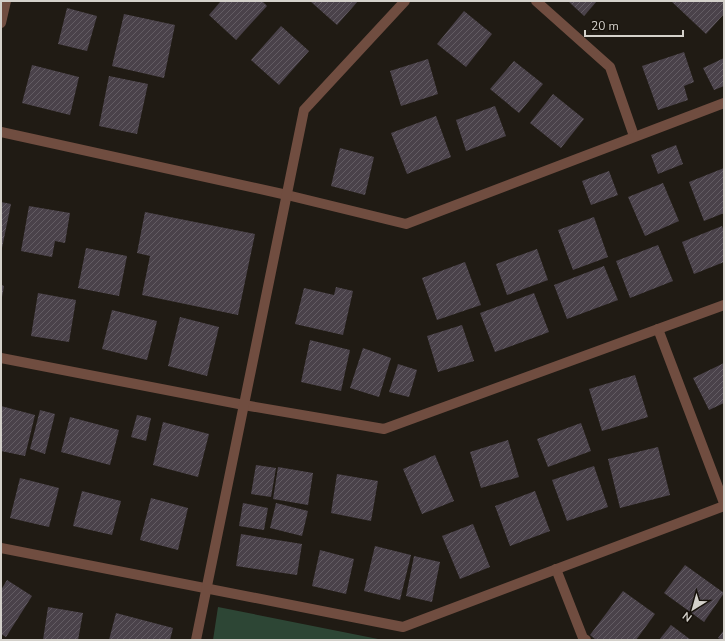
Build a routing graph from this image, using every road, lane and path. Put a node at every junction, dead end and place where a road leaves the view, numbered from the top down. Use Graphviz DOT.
graph roads {
  1 [pos="6,1"];
  2 [pos="405,1"];
  3 [pos="536,1"];
  4 [pos="1,23"];
  5 [pos="724,103"];
  6 [pos="1,132"];
  7 [pos="634,136"];
  8 [pos="287,195"];
  9 [pos="724,305"];
  10 [pos="658,329"];
  11 [pos="1,358"];
  12 [pos="244,405"];
  13 [pos="724,503"];
  14 [pos="724,506"];
  15 [pos="1,548"];
  16 [pos="556,569"];
  17 [pos="207,588"];
  18 [pos="196,640"];
  19 [pos="586,640"];
  1 -- 4 [label="street"];
  2 -- 8 [label="street"];
  3 -- 7 [label="street"];
  5 -- 7 [label="street"];
  6 -- 8 [label="street"];
  7 -- 8 [label="street"];
  8 -- 12 [label="street"];
  9 -- 10 [label="street"];
  10 -- 12 [label="street"];
  10 -- 13 [label="street"];
  11 -- 12 [label="street"];
  12 -- 17 [label="street"];
  14 -- 16 [label="street"];
  15 -- 17 [label="street"];
  16 -- 17 [label="street"];
  16 -- 19 [label="street"];
  17 -- 18 [label="street"];
}
